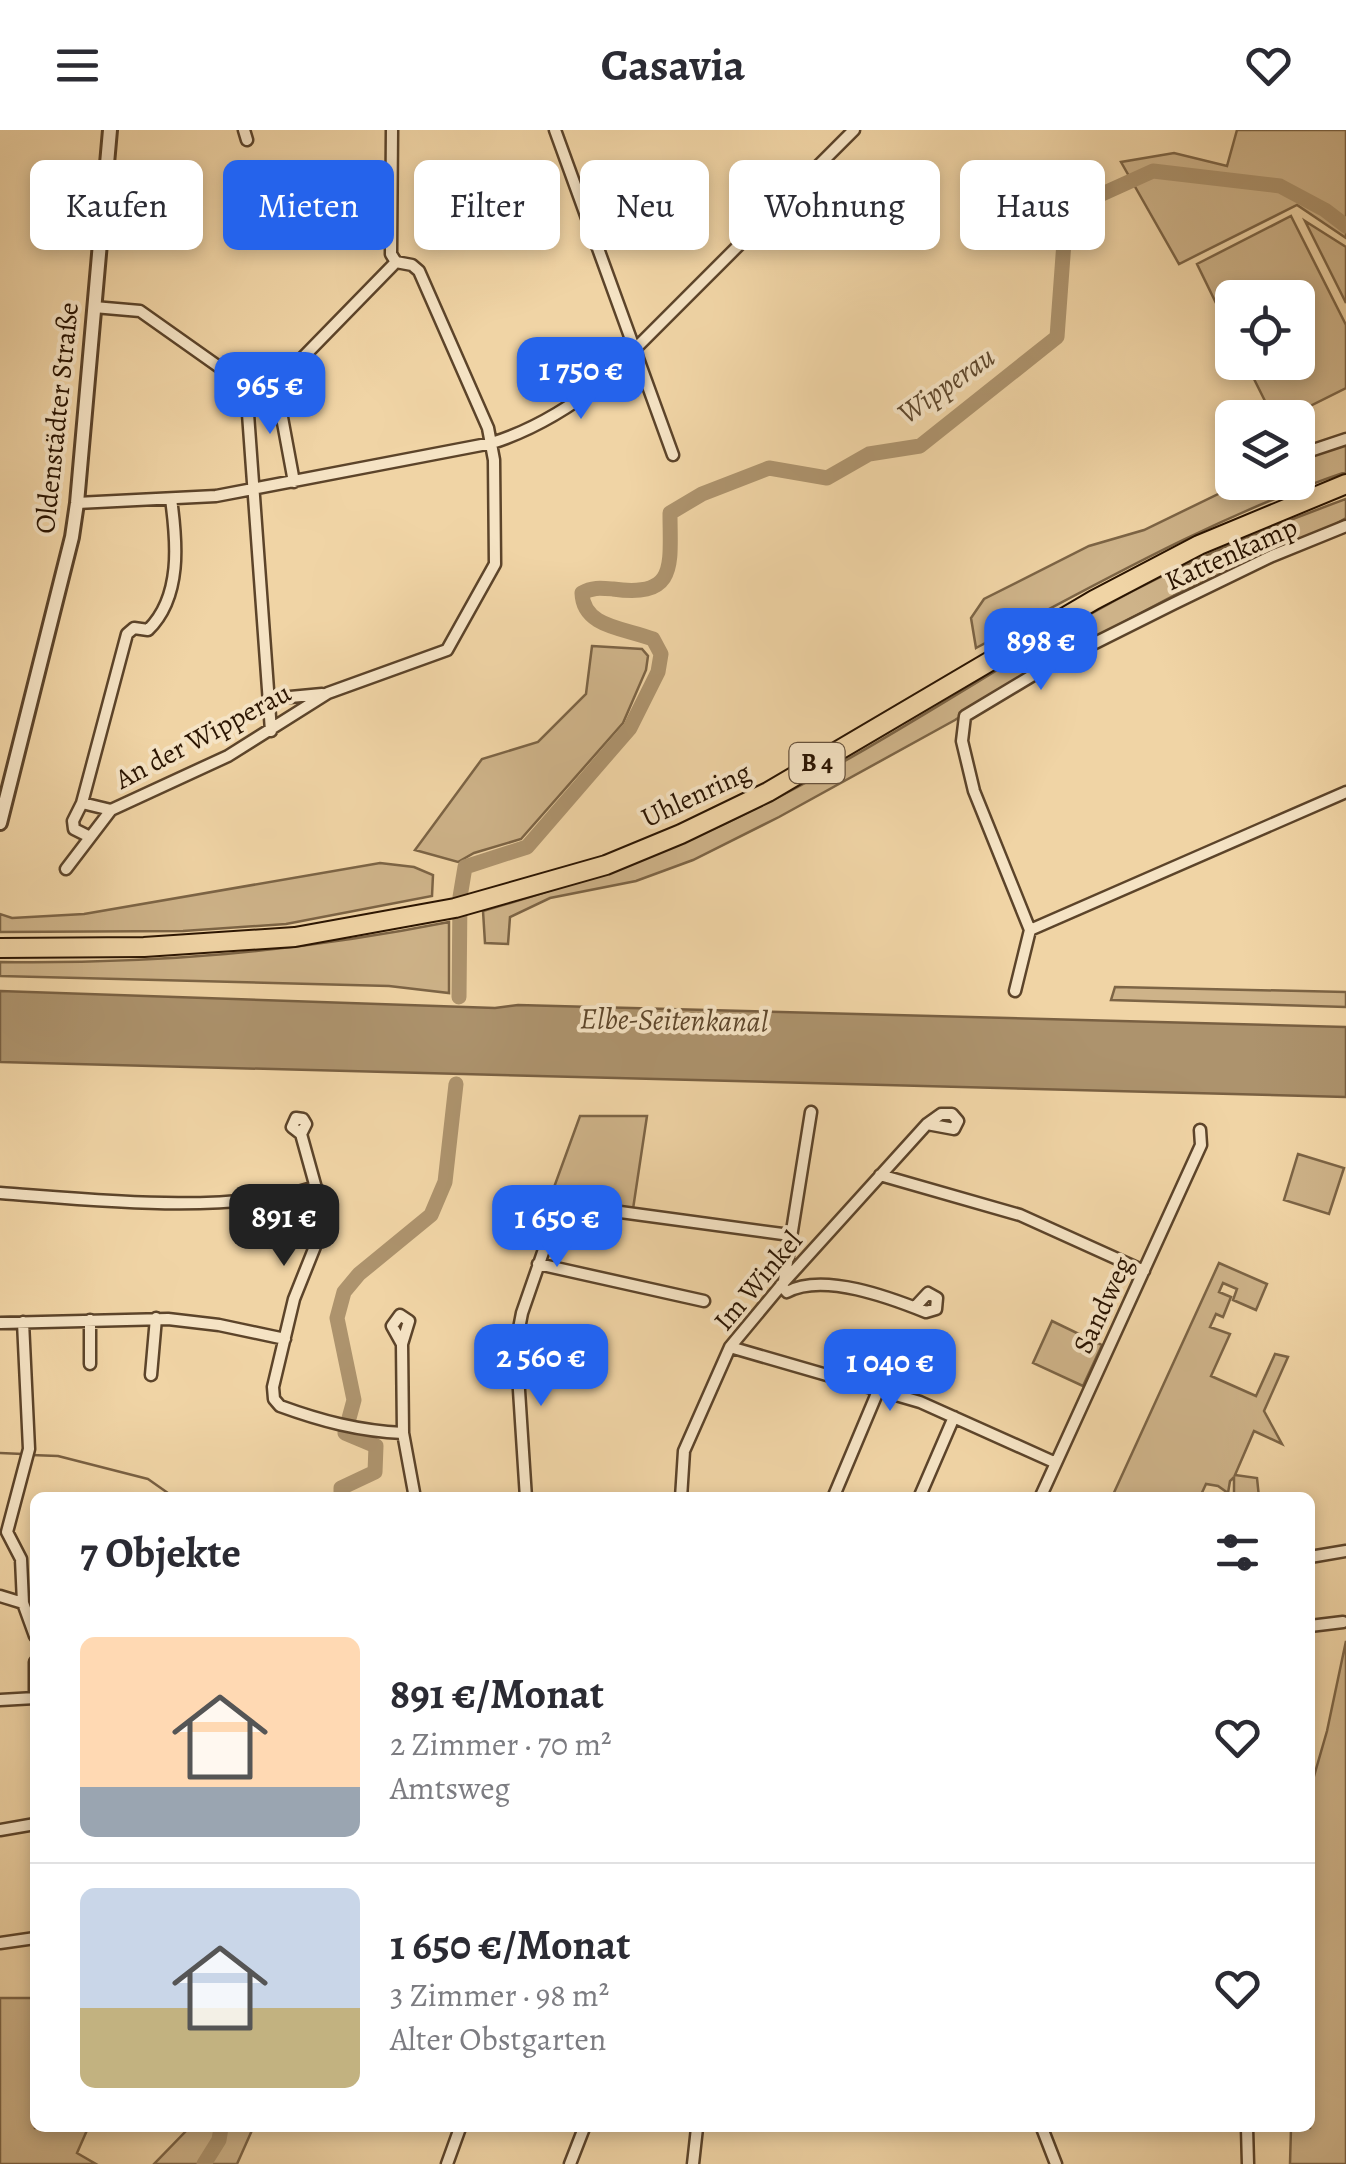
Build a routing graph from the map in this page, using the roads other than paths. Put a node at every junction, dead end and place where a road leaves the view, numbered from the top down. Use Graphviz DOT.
graph roads {
  1 [pos="110,130"];
  2 [pos="392,130"];
  3 [pos="555,130"];
  4 [pos="854,130"];
  5 [pos="396,262"];
  6 [pos="94,307"];
  7 [pos="636,346"];
  8 [pos="246,386"];
  9 [pos="276,386"];
  10 [pos="1346,439"];
  11 [pos="492,443"];
  12 [pos="1315,449"];
  13 [pos="673,455"];
  14 [pos="294,482"];
  15 [pos="1346,484"];
  16 [pos="253,490"];
  17 [pos="172,498"];
  18 [pos="77,502"];
  19 [pos="1346,526"];
  20 [pos="328,693"];
  21 [pos="269,699"];
  22 [pos="271,730"];
  23 [pos="1346,792"];
  24 [pos="82,803"];
  25 [pos="111,810"];
  26 [pos="0,824"];
  27 [pos="90,838"];
  28 [pos="66,869"];
  29 [pos="1030,930"];
  30 [pos="0,948"];
  31 [pos="1016,991"];
  32 [pos="811,1112"];
  33 [pos="927,1124"];
  34 [pos="1200,1130"];
  35 [pos="301,1134"];
  36 [pos="880,1175"];
  37 [pos="316,1187"];
  38 [pos="0,1193"];
  39 [pos="790,1239"];
  40 [pos="811,1252"];
  41 [pos="538,1264"];
  42 [pos="1144,1271"];
  43 [pos="783,1284"];
  44 [pos="704,1300"];
  45 [pos="915,1307"];
  46 [pos="156,1318"];
  47 [pos="90,1320"];
  48 [pos="22,1322"];
  49 [pos="0,1323"];
  50 [pos="284,1339"];
  51 [pos="402,1344"];
  52 [pos="730,1347"];
  53 [pos="90,1364"];
  54 [pos="151,1375"];
  55 [pos="878,1390"];
  56 [pos="954,1417"];
  57 [pos="403,1433"];
  58 [pos="1056,1463"];
  59 [pos="414,1492"];
  60 [pos="526,1492"];
  61 [pos="681,1492"];
  62 [pos="836,1492"];
  63 [pos="922,1492"];
  64 [pos="1043,1492"];
  65 [pos="1346,1552"];
  66 [pos="1315,1556"];
  67 [pos="0,1596"];
  68 [pos="23,1603"];
  69 [pos="30,1622"];
  70 [pos="1343,1622"];
  71 [pos="1315,1625"];
  72 [pos="30,1698"];
  73 [pos="0,1700"];
  74 [pos="30,1825"];
  75 [pos="0,1830"];
  76 [pos="30,1939"];
  77 [pos="0,1943"];
  78 [pos="458,2132"];
  79 [pos="582,2132"];
  80 [pos="696,2132"];
  81 [pos="1044,2132"];
  82 [pos="1248,2132"];
  83 [pos="446,2164"];
  84 [pos="570,2164"];
  85 [pos="692,2164"];
  86 [pos="1056,2164"];
  87 [pos="1248,2164"];
  1 -- 6 [label="street, Oldenstädter Straße"];
  2 -- 5 [label="street"];
  3 -- 7 [label="street"];
  4 -- 7 [label="street"];
  5 -- 9 [label="street"];
  5 -- 11 [label="street"];
  6 -- 8 [label="street"];
  6 -- 18 [label="street, Oldenstädter Straße"];
  7 -- 11 [label="street"];
  7 -- 13 [label="street"];
  8 -- 9 [label="street"];
  8 -- 16 [label="street"];
  9 -- 14 [label="street"];
  10 -- 12 [label="street"];
  11 -- 14 [label="street"];
  11 -- 20 [label="street, An der Wipperau"];
  14 -- 16 [label="street"];
  15 -- 30 [label="highway, Uhlenring / B 4"];
  16 -- 17 [label="street"];
  16 -- 21 [label="street"];
  17 -- 18 [label="street"];
  17 -- 24 [label="street"];
  18 -- 26 [label="street, Oldenstädter Straße"];
  19 -- 29 [label="street, Kattenkamp"];
  20 -- 21 [label="street, An der Wipperau"];
  20 -- 22 [label="street, An der Wipperau"];
  21 -- 22 [label="street"];
  22 -- 25 [label="street, An der Wipperau"];
  23 -- 29 [label="street"];
  24 -- 25 [label="street"];
  24 -- 27 [label="street"];
  25 -- 27 [label="street, An der Wipperau"];
  27 -- 28 [label="street, An der Wipperau"];
  29 -- 31 [label="street"];
  32 -- 39 [label="street"];
  33 -- 36 [label="street, Im Winkel"];
  34 -- 42 [label="street, Sandweg"];
  35 -- 37 [label="street"];
  36 -- 40 [label="street, Im Winkel"];
  36 -- 42 [label="street"];
  37 -- 38 [label="street"];
  37 -- 50 [label="street"];
  39 -- 40 [label="street"];
  39 -- 41 [label="street"];
  39 -- 43 [label="street"];
  40 -- 43 [label="street, Im Winkel"];
  41 -- 44 [label="street"];
  41 -- 60 [label="street"];
  42 -- 58 [label="street, Sandweg"];
  43 -- 45 [label="street"];
  43 -- 52 [label="street, Im Winkel"];
  46 -- 47 [label="street"];
  46 -- 50 [label="street"];
  46 -- 54 [label="street"];
  47 -- 48 [label="street"];
  47 -- 53 [label="street"];
  48 -- 49 [label="street"];
  48 -- 68 [label="street"];
  50 -- 57 [label="street"];
  51 -- 57 [label="street"];
  52 -- 55 [label="street"];
  52 -- 61 [label="street, Im Winkel"];
  55 -- 56 [label="street"];
  55 -- 62 [label="street"];
  56 -- 58 [label="street"];
  56 -- 63 [label="street"];
  57 -- 59 [label="street"];
  58 -- 64 [label="street, Sandweg"];
  65 -- 66 [label="street"];
  67 -- 68 [label="street"];
  68 -- 69 [label="street"];
  70 -- 71 [label="street"];
  72 -- 73 [label="street"];
  74 -- 75 [label="street"];
  76 -- 77 [label="street"];
  78 -- 83 [label="street"];
  79 -- 84 [label="street"];
  80 -- 85 [label="street"];
  81 -- 86 [label="street"];
  82 -- 87 [label="street"];
}
